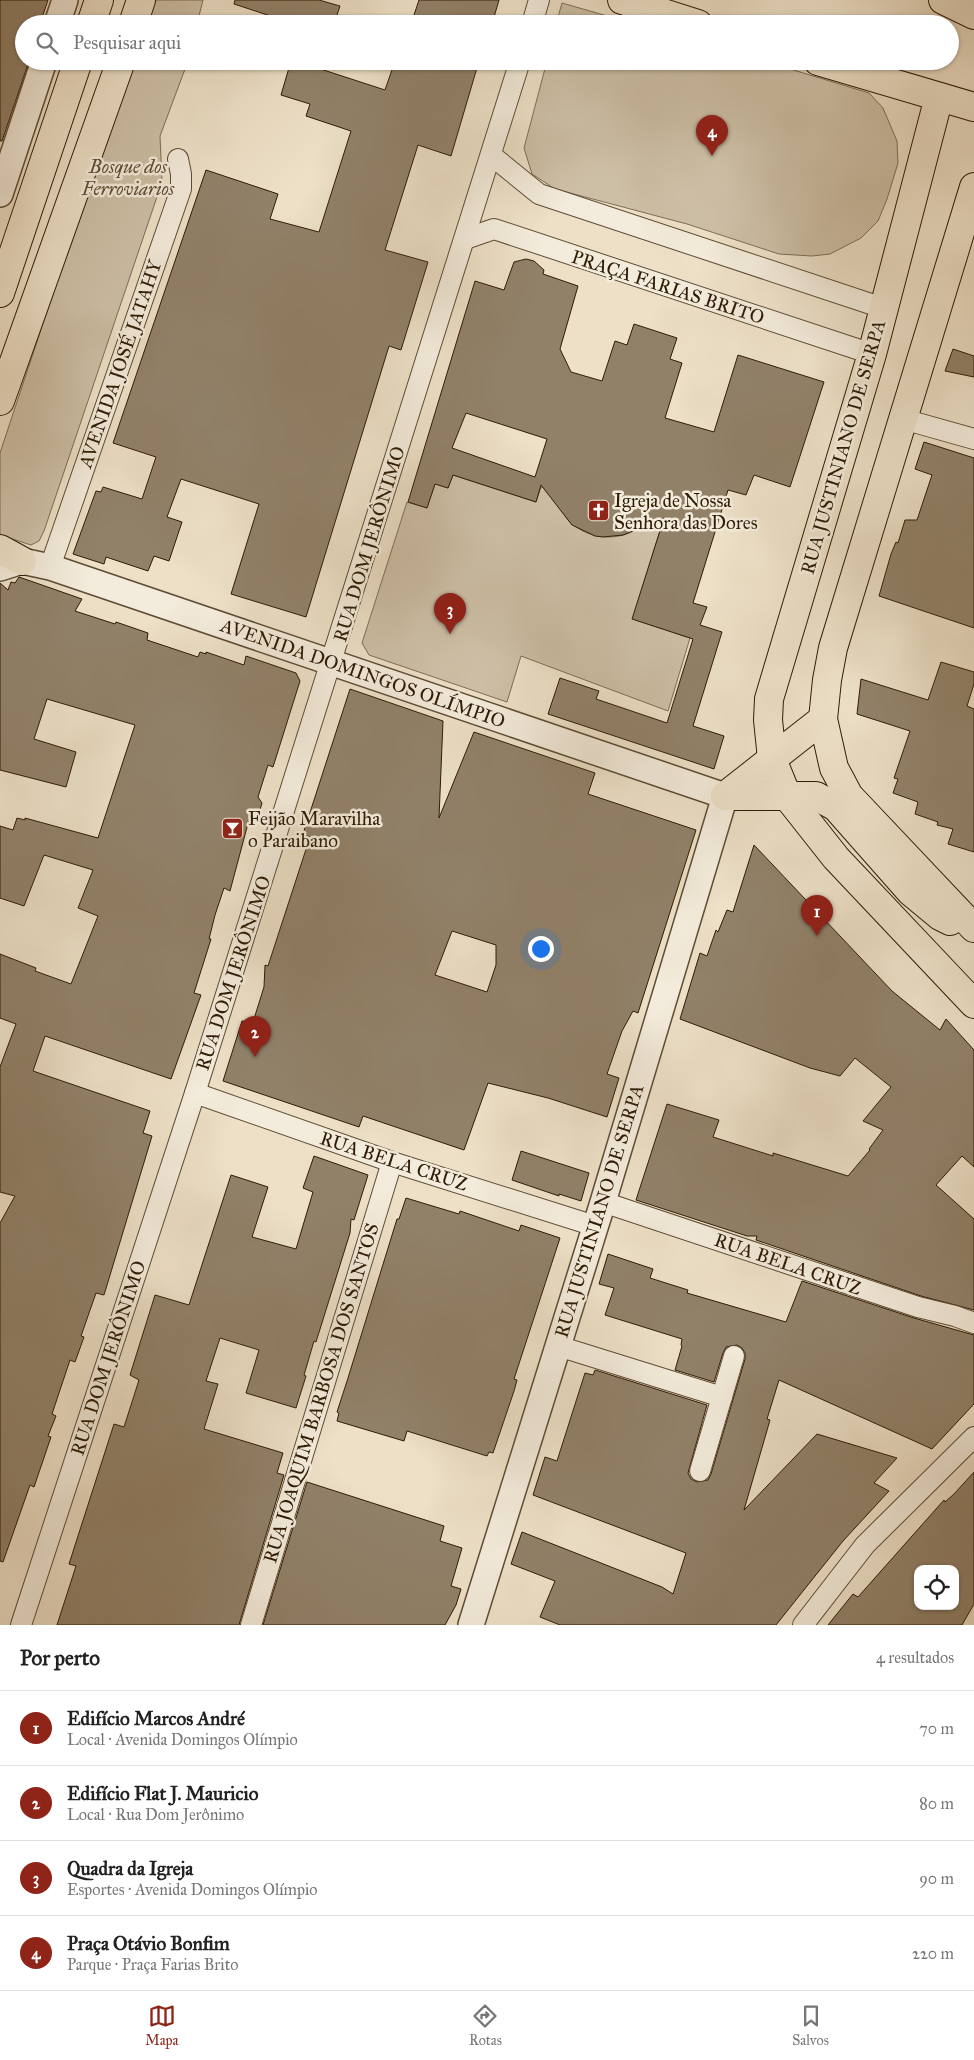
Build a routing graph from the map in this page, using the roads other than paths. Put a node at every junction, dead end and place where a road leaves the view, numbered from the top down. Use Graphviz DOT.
graph roads {
  1 [pos="65,0"];
  2 [pos="99,0"];
  3 [pos="141,0"];
  4 [pos="539,0"];
  5 [pos="622,0"];
  6 [pos="943,0"];
  7 [pos="60,15"];
  8 [pos="94,15"];
  9 [pos="136,15"];
  10 [pos="535,15"];
  11 [pos="670,15"];
  12 [pos="972,16"];
  13 [pos="41,70"];
  14 [pos="75,70"];
  15 [pos="118,70"];
  16 [pos="517,70"];
  17 [pos="848,70"];
  18 [pos="939,97"];
  19 [pos="974,107"];
  20 [pos="491,154"];
  21 [pos="178,159"];
  22 [pos="2,183"];
  23 [pos="974,187"];
  24 [pos="464,239"];
  25 [pos="0,293"];
  26 [pos="884,308"];
  27 [pos="872,354"];
  28 [pos="0,401"];
  29 [pos="903,418"];
  30 [pos="974,439"];
  31 [pos="7,559"];
  32 [pos="50,568"];
  33 [pos="332,662"];
  34 [pos="823,719"];
  35 [pos="772,759"];
  36 [pos="726,796"];
  37 [pos="787,796"];
  38 [pos="974,930"];
  39 [pos="974,1004"];
  40 [pos="195,1093"];
  41 [pos="392,1162"];
  42 [pos="603,1202"];
  43 [pos="595,1226"];
  44 [pos="974,1323"];
  45 [pos="558,1346"];
  46 [pos="734,1356"];
  47 [pos="722,1398"];
  48 [pos="974,1437"];
  49 [pos="700,1471"];
  50 [pos="21,1625"];
  51 [pos="251,1625"];
  52 [pos="471,1625"];
  53 [pos="803,1625"];
  1 -- 7 [label="street"];
  2 -- 8 [label="main road"];
  3 -- 9 [label="main road"];
  4 -- 10 [label="street"];
  5 -- 11 [label="main road"];
  6 -- 12 [label="main road"];
  13 -- 22 [label="street"];
  14 -- 25 [label="main road"];
  15 -- 28 [label="main road"];
  16 -- 20 [label="street, RUA DOM JERÔNIMO"];
  17 -- 18 [label="main road"];
  18 -- 19 [label="main road"];
  18 -- 26 [label="main road, RUA JUSTINIANO DE SERPA"];
  20 -- 24 [label="street, RUA DOM JERÔNIMO"];
  20 -- 26 [label="street"];
  21 -- 32 [label="street, AVENIDA JOSÉ JATAHY"];
  23 -- 29 [label="main road"];
  24 -- 27 [label="street, PRAÇA FARIAS BRITO"];
  24 -- 33 [label="street, RUA DOM JERÔNIMO"];
  26 -- 27 [label="main road, RUA JUSTINIANO DE SERPA"];
  27 -- 35 [label="main road, RUA JUSTINIANO DE SERPA"];
  29 -- 30 [label="street"];
  29 -- 34 [label="main road"];
  31 -- 32 [label="street, AVENIDA DOMINGOS OLÍMPIO"];
  32 -- 33 [label="street, AVENIDA DOMINGOS OLÍMPIO"];
  33 -- 36 [label="street, AVENIDA DOMINGOS OLÍMPIO"];
  33 -- 40 [label="street, RUA DOM JERÔNIMO"];
  34 -- 35 [label="main road"];
  34 -- 38 [label="main road"];
  35 -- 36 [label="main road"];
  35 -- 37 [label="main road, RUA JUSTINIANO DE SERPA"];
  36 -- 37 [label="main road"];
  36 -- 42 [label="street, RUA JUSTINIANO DE SERPA"];
  37 -- 38 [label="main road"];
  37 -- 39 [label="main road"];
  40 -- 41 [label="street, RUA BELA CRUZ"];
  40 -- 50 [label="street, RUA DOM JERÔNIMO"];
  41 -- 43 [label="street, RUA BELA CRUZ"];
  41 -- 51 [label="street, RUA JOAQUIM BARBOSA DOS SANTOS"];
  42 -- 43 [label="street, RUA JUSTINIANO DE SERPA"];
  42 -- 44 [label="street, RUA BELA CRUZ"];
  43 -- 45 [label="street, RUA JUSTINIANO DE SERPA"];
  45 -- 47 [label="street"];
  45 -- 52 [label="street, RUA JUSTINIANO DE SERPA"];
  46 -- 47 [label="street"];
  47 -- 49 [label="street"];
  48 -- 53 [label="street"];
}
